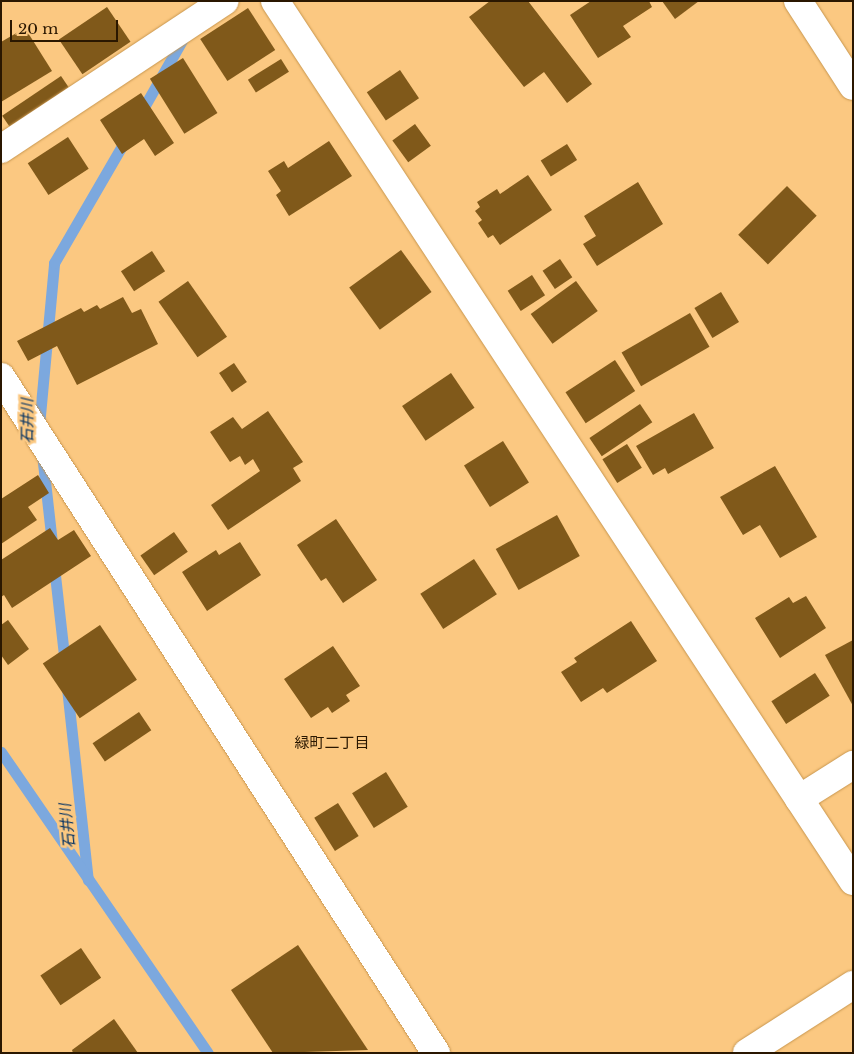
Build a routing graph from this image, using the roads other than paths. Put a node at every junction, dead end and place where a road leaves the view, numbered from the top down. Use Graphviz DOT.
graph roads {
  1 [pos="225,1"];
  2 [pos="275,1"];
  3 [pos="798,1"];
  4 [pos="853,86"];
  5 [pos="1,149"];
  6 [pos="1,377"];
  7 [pos="853,765"];
  8 [pos="799,799"];
  9 [pos="853,881"];
  10 [pos="853,985"];
  11 [pos="436,1053"];
  12 [pos="747,1053"];
  1 -- 5 [label="street"];
  2 -- 8 [label="street"];
  3 -- 4 [label="street"];
  6 -- 11 [label="street"];
  7 -- 8 [label="street"];
  8 -- 9 [label="street"];
  10 -- 12 [label="street"];
}
